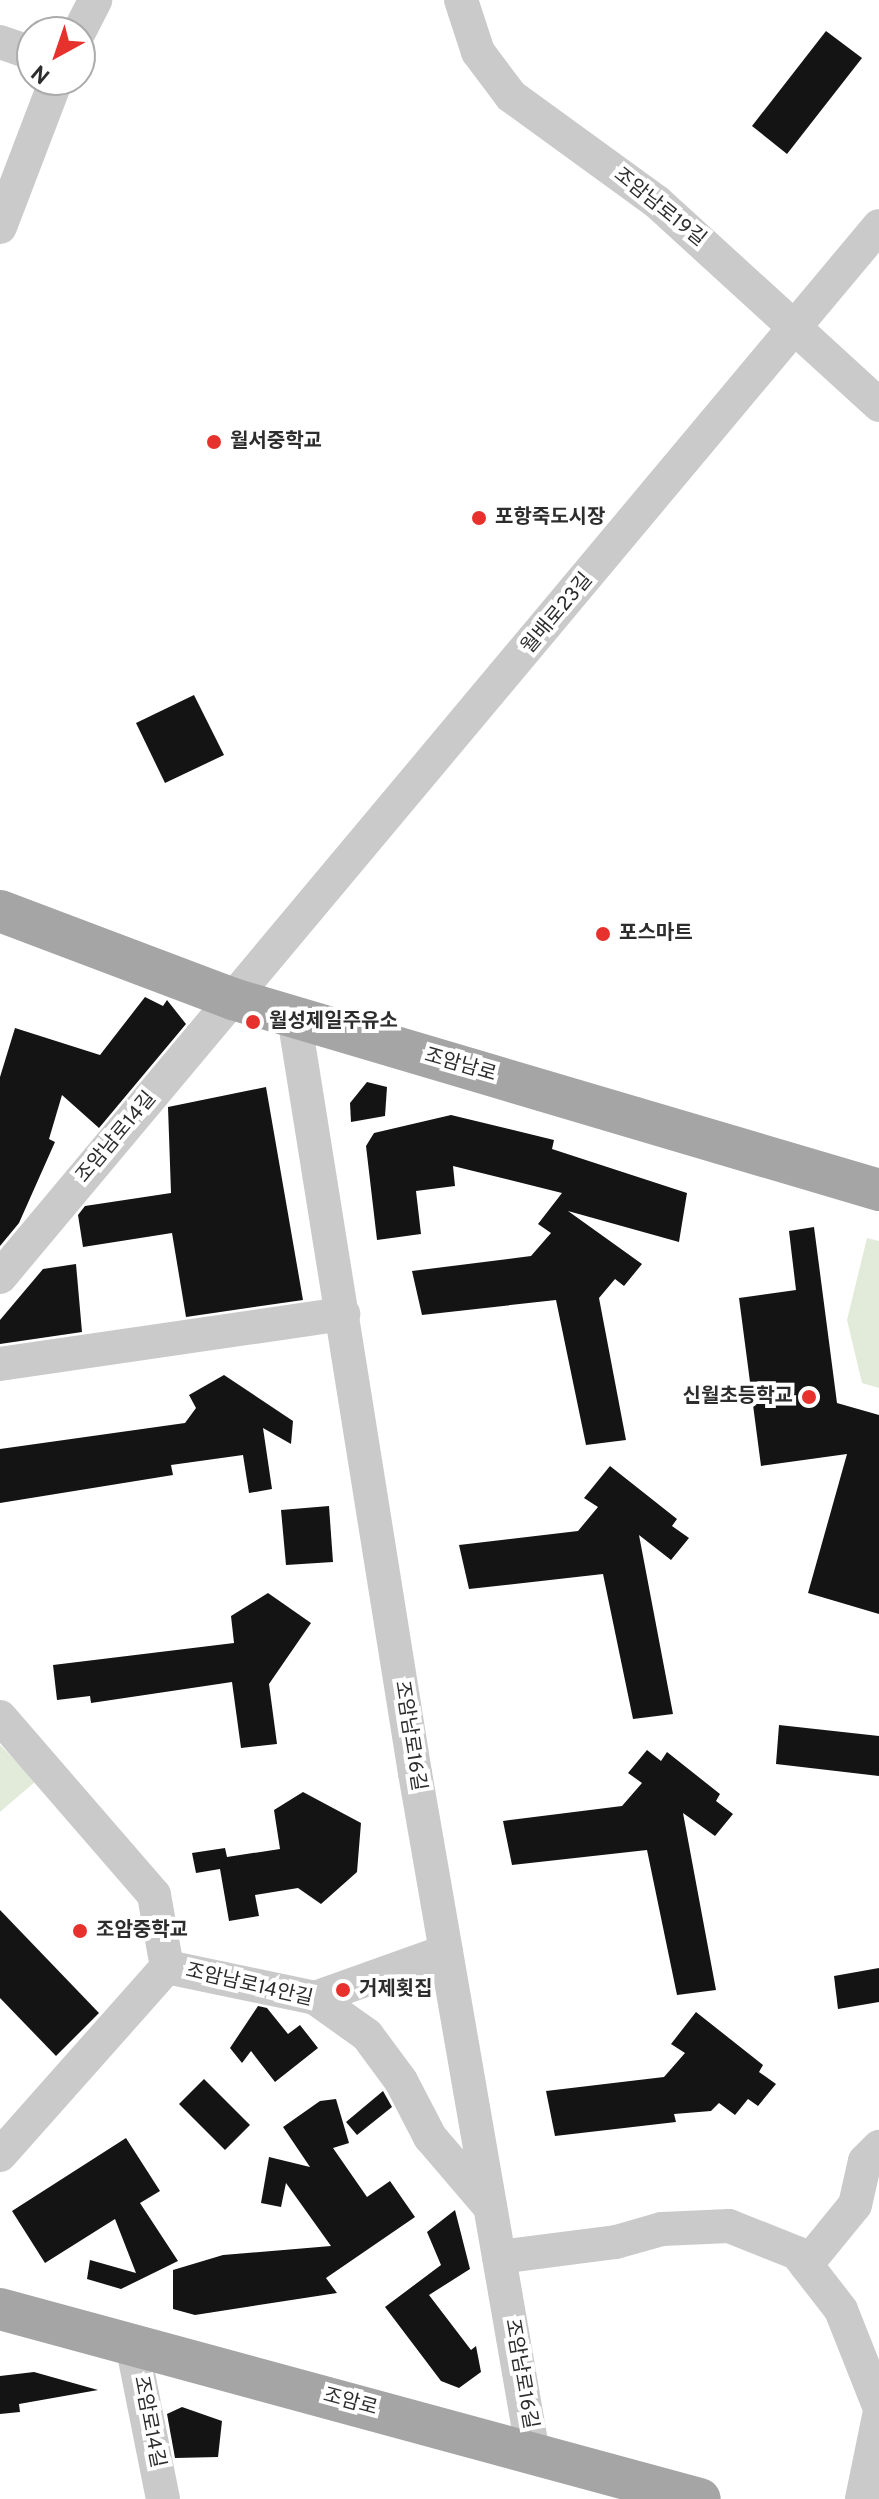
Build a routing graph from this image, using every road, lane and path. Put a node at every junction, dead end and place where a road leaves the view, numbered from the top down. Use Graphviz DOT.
graph roads {
  1 [pos="461,0"];
  2 [pos="50,96"];
  3 [pos="879,226"];
  4 [pos="0,227"];
  5 [pos="799,328"];
  6 [pos="879,405"];
  7 [pos="0,911"];
  8 [pos="233,999"];
  9 [pos="294,1017"];
  10 [pos="879,1190"];
  11 [pos="0,1277"];
  12 [pos="343,1314"];
  13 [pos="0,1364"];
  14 [pos="0,1717"];
  15 [pos="446,1951"];
  16 [pos="167,1967"];
  17 [pos="315,1998"];
  18 [pos="879,2147"];
  19 [pos="0,2155"];
  20 [pos="491,2208"];
  21 [pos="499,2257"];
  22 [pos="806,2265"];
  23 [pos="0,2309"];
  24 [pos="132,2344"];
  25 [pos="879,2406"];
  26 [pos="879,2416"];
  27 [pos="533,2453"];
  28 [pos="163,2499"];
  29 [pos="700,2499"];
  30 [pos="862,2499"];
  1 -- 5 [label="street, 조암남로19길"];
  2 -- 4 [label="street"];
  3 -- 5 [label="street, 월배로23길"];
  5 -- 6 [label="street, 조암남로19길"];
  5 -- 8 [label="street, 월배로23길"];
  7 -- 8 [label="main road, 조암남로"];
  8 -- 9 [label="main road, 조암남로"];
  8 -- 11 [label="street, 조암남로14길"];
  9 -- 10 [label="main road, 조암남로"];
  9 -- 12 [label="street, 조암남로16길"];
  12 -- 13 [label="street"];
  12 -- 15 [label="street, 조암남로16길"];
  14 -- 16 [label="street, 조암남로14안길"];
  15 -- 17 [label="street"];
  15 -- 20 [label="street, 조암남로16길"];
  16 -- 17 [label="street, 조암남로14안길"];
  16 -- 19 [label="street"];
  17 -- 20 [label="street, 조암남로14안길"];
  18 -- 22 [label="street"];
  20 -- 21 [label="street, 조암남로16길"];
  21 -- 22 [label="street"];
  21 -- 27 [label="street, 조암남로16길"];
  22 -- 25 [label="street"];
  23 -- 24 [label="main road, 조암로"];
  24 -- 27 [label="main road, 조암로"];
  24 -- 28 [label="street, 조암로14길"];
  26 -- 30 [label="street"];
  27 -- 29 [label="main road, 조암로"];
}
